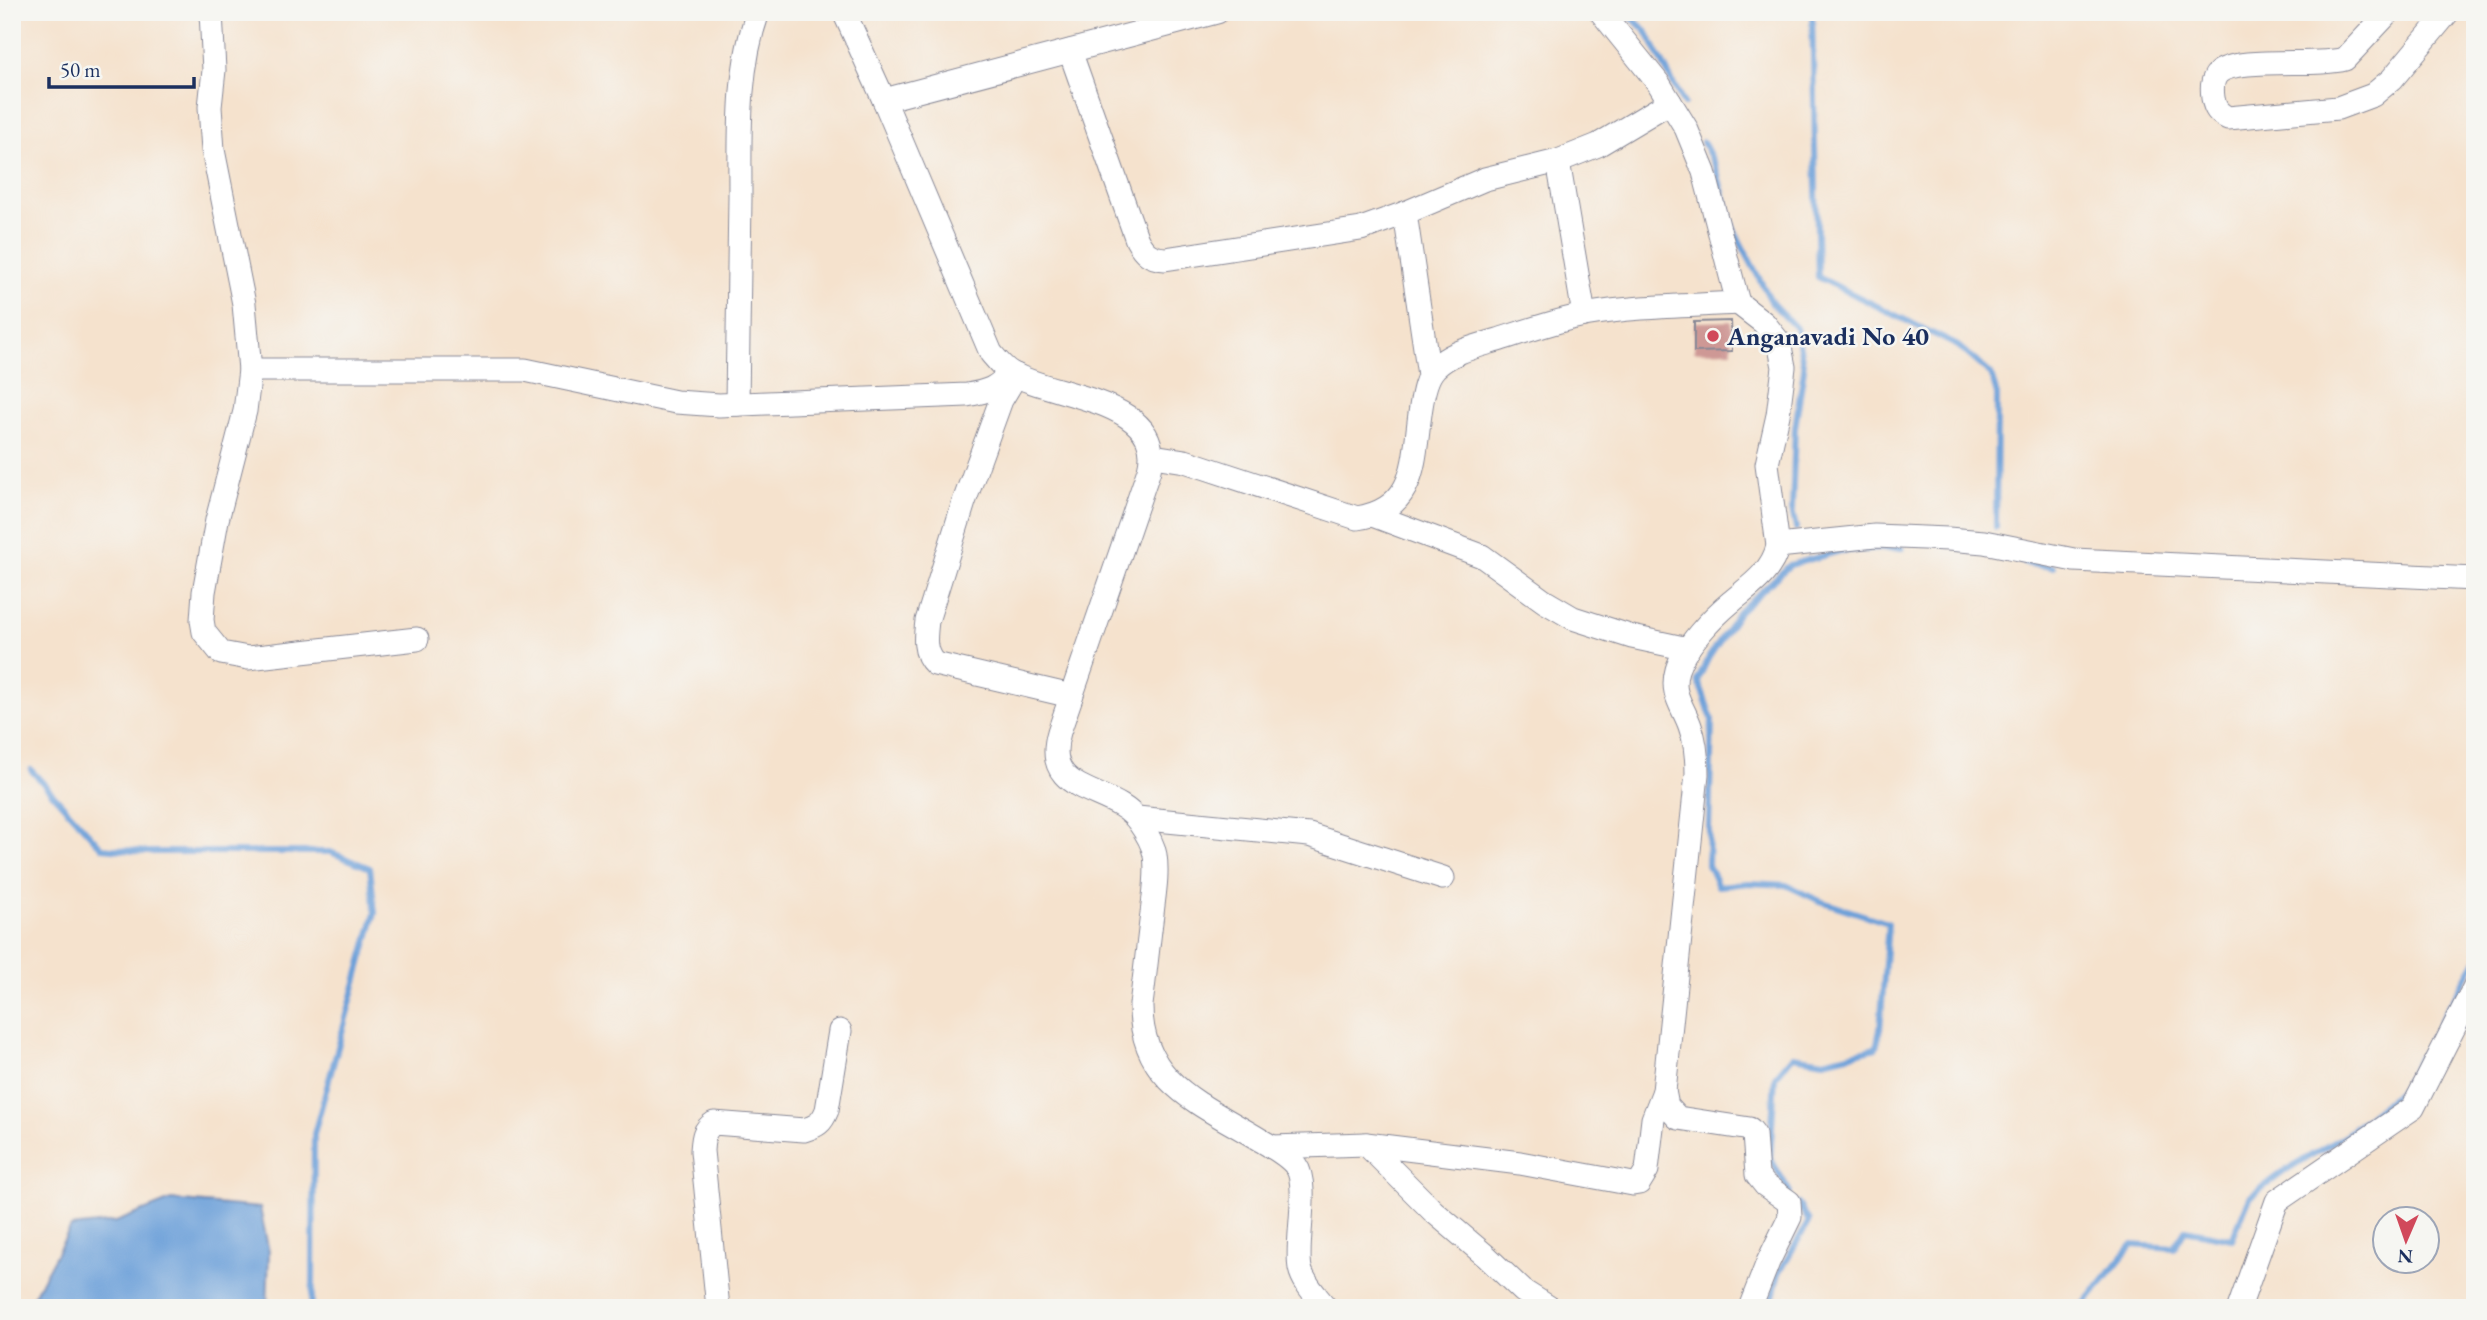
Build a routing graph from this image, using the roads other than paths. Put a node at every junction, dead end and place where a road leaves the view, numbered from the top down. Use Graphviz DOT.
graph roads {
  1 [pos="211,12"];
  2 [pos="758,12"];
  3 [pos="844,12"];
  4 [pos="1217,12"];
  5 [pos="1601,12"];
  6 [pos="2389,12"];
  7 [pos="2448,12"];
  8 [pos="1070,51"];
  9 [pos="884,100"];
  10 [pos="1670,102"];
  11 [pos="1558,161"];
  12 [pos="1405,213"];
  13 [pos="1738,303"];
  14 [pos="1584,316"];
  15 [pos="250,370"];
  16 [pos="1013,374"];
  17 [pos="1429,375"];
  18 [pos="737,404"];
  19 [pos="1153,456"];
  20 [pos="1375,516"];
  21 [pos="1778,546"];
  22 [pos="2475,579"];
  23 [pos="417,639"];
  24 [pos="1688,649"];
  25 [pos="1071,696"];
  26 [pos="1137,818"];
  27 [pos="1443,878"];
  28 [pos="2475,986"];
  29 [pos="840,1031"];
  30 [pos="1664,1091"];
  31 [pos="1366,1144"];
  32 [pos="1272,1147"];
  33 [pos="718,1308"];
  34 [pos="1326,1308"];
  35 [pos="1550,1308"];
  36 [pos="1750,1308"];
  37 [pos="2239,1308"];
  1 -- 15 [label="street"];
  2 -- 18 [label="street"];
  3 -- 9 [label="street"];
  4 -- 8 [label="street"];
  5 -- 10 [label="street"];
  6 -- 7 [label="street"];
  8 -- 9 [label="street"];
  8 -- 12 [label="street"];
  9 -- 16 [label="street"];
  10 -- 11 [label="street"];
  10 -- 13 [label="street"];
  11 -- 12 [label="street"];
  11 -- 14 [label="street"];
  12 -- 17 [label="street"];
  13 -- 14 [label="street"];
  13 -- 21 [label="street"];
  14 -- 17 [label="street"];
  15 -- 18 [label="street"];
  15 -- 23 [label="street"];
  16 -- 18 [label="street"];
  16 -- 19 [label="street"];
  16 -- 25 [label="street"];
  17 -- 20 [label="street"];
  19 -- 20 [label="street"];
  19 -- 25 [label="street"];
  20 -- 24 [label="street"];
  21 -- 22 [label="street"];
  21 -- 24 [label="street"];
  24 -- 30 [label="street"];
  25 -- 26 [label="street"];
  26 -- 27 [label="street"];
  26 -- 32 [label="street"];
  28 -- 37 [label="street"];
  29 -- 33 [label="street"];
  30 -- 31 [label="street"];
  30 -- 36 [label="street"];
  31 -- 32 [label="street"];
  31 -- 35 [label="street"];
  32 -- 34 [label="street"];
}
